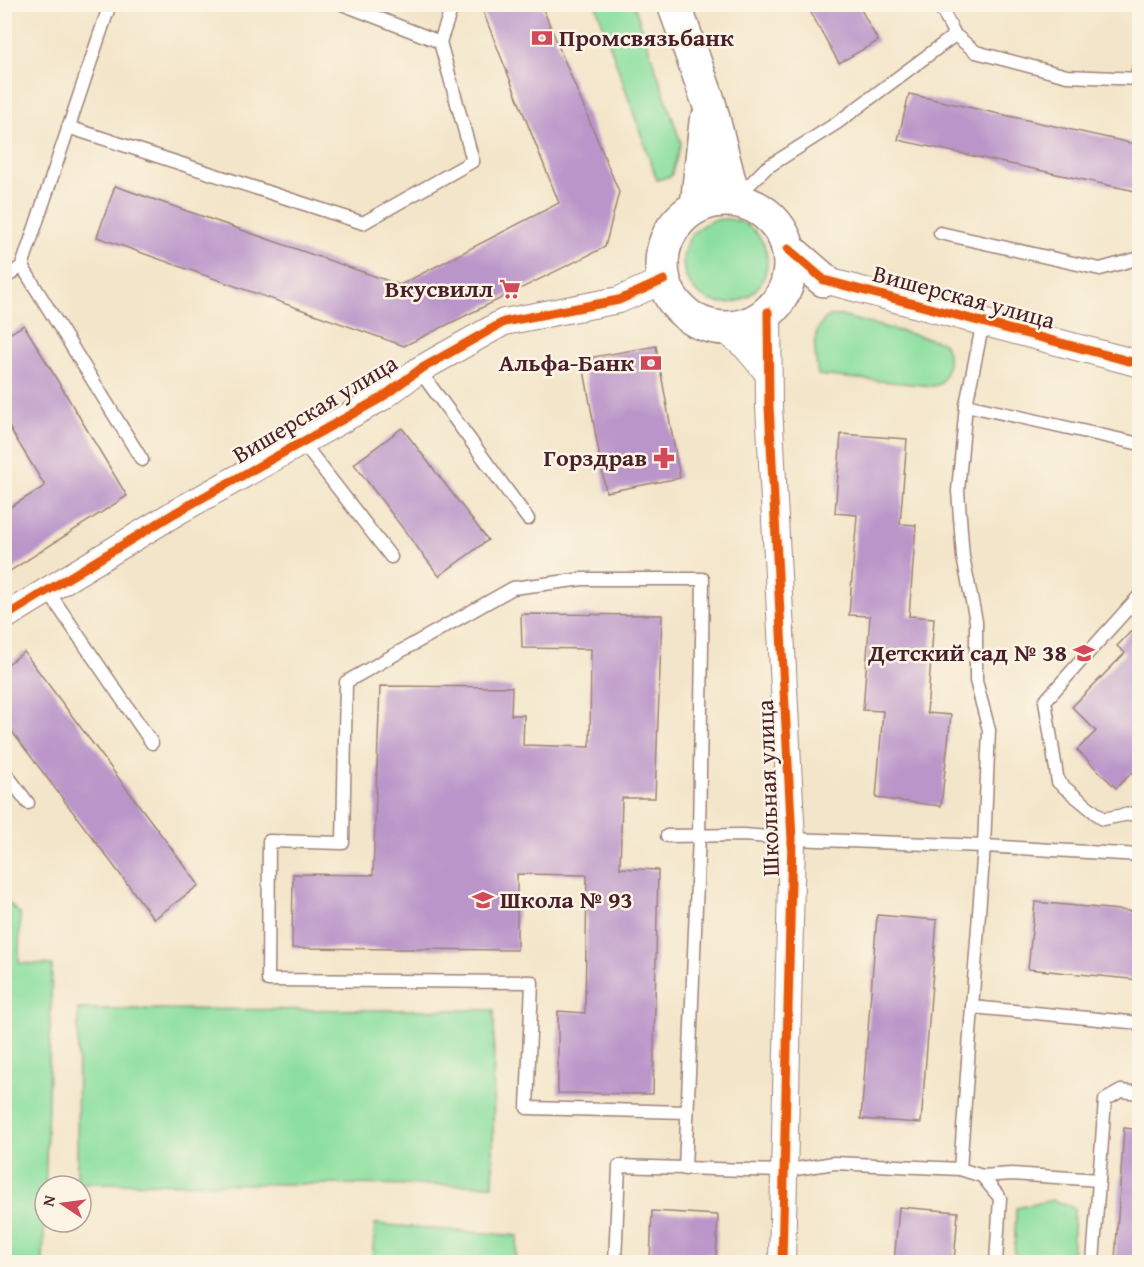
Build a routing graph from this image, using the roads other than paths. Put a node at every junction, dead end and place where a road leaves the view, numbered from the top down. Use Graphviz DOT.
graph roads {
  1 [pos="110,4"];
  2 [pos="342,4"];
  3 [pos="453,4"];
  4 [pos="674,4"];
  5 [pos="939,4"];
  6 [pos="955,35"];
  7 [pos="440,42"];
  8 [pos="1140,62"];
  9 [pos="1138,78"];
  10 [pos="709,103"];
  11 [pos="68,127"];
  12 [pos="734,200"];
  13 [pos="697,206"];
  14 [pos="940,233"];
  15 [pos="788,249"];
  16 [pos="1140,258"];
  17 [pos="22,266"];
  18 [pos="4,279"];
  19 [pos="664,279"];
  20 [pos="824,280"];
  21 [pos="776,301"];
  22 [pos="984,322"];
  23 [pos="723,328"];
  24 [pos="1140,363"];
  25 [pos="419,370"];
  26 [pos="768,373"];
  27 [pos="966,405"];
  28 [pos="302,442"];
  29 [pos="1140,444"];
  30 [pos="142,460"];
  31 [pos="528,519"];
  32 [pos="391,556"];
  33 [pos="47,590"];
  34 [pos="1140,595"];
  35 [pos="4,617"];
  36 [pos="152,743"];
  37 [pos="4,771"];
  38 [pos="28,803"];
  39 [pos="1140,812"];
  40 [pos="699,835"];
  41 [pos="667,836"];
  42 [pos="792,839"];
  43 [pos="984,846"];
  44 [pos="1140,855"];
  45 [pos="972,1007"];
  46 [pos="1140,1023"];
  47 [pos="1140,1093"];
  48 [pos="687,1112"];
  49 [pos="686,1168"];
  50 [pos="960,1169"];
  51 [pos="783,1172"];
  52 [pos="982,1176"];
  53 [pos="1099,1180"];
  54 [pos="615,1263"];
  55 [pos="782,1263"];
  56 [pos="996,1263"];
  57 [pos="1093,1263"];
  1 -- 11 [label="lane"];
  2 -- 7 [label="lane"];
  3 -- 7 [label="lane"];
  4 -- 10 [label="street"];
  5 -- 6 [label="lane"];
  6 -- 9 [label="lane"];
  6 -- 12 [label="lane"];
  7 -- 11 [label="lane"];
  8 -- 9 [label="lane"];
  10 -- 12 [label="street"];
  10 -- 13 [label="street"];
  11 -- 17 [label="lane"];
  12 -- 13 [label="street"];
  12 -- 15 [label="street"];
  13 -- 19 [label="street"];
  14 -- 16 [label="lane"];
  15 -- 20 [label="street, Вишерская улица"];
  15 -- 21 [label="street"];
  17 -- 18 [label="lane"];
  17 -- 30 [label="lane"];
  19 -- 23 [label="street"];
  19 -- 25 [label="street, Вишерская улица"];
  20 -- 21 [label="street"];
  20 -- 22 [label="street, Вишерская улица"];
  21 -- 23 [label="street"];
  21 -- 26 [label="street, Школьная улица"];
  22 -- 24 [label="street, Вишерская улица"];
  22 -- 27 [label="lane"];
  23 -- 26 [label="street"];
  25 -- 28 [label="street, Вишерская улица"];
  25 -- 31 [label="lane"];
  26 -- 42 [label="street, Школьная улица"];
  27 -- 29 [label="lane"];
  27 -- 43 [label="lane"];
  28 -- 32 [label="lane"];
  28 -- 33 [label="street, Вишерская улица"];
  33 -- 35 [label="street, Вишерская улица"];
  33 -- 36 [label="lane"];
  34 -- 39 [label="lane"];
  37 -- 38 [label="lane"];
  40 -- 41 [label="lane"];
  40 -- 42 [label="lane"];
  40 -- 48 [label="lane"];
  40 -- 48 [label="lane"];
  42 -- 43 [label="lane"];
  42 -- 51 [label="street, Школьная улица"];
  43 -- 44 [label="lane"];
  43 -- 45 [label="lane"];
  45 -- 46 [label="lane"];
  45 -- 50 [label="lane"];
  47 -- 53 [label="lane"];
  48 -- 49 [label="lane"];
  49 -- 51 [label="lane"];
  49 -- 54 [label="lane"];
  50 -- 51 [label="lane"];
  50 -- 52 [label="lane"];
  51 -- 55 [label="street, Школьная улица"];
  52 -- 53 [label="lane"];
  52 -- 56 [label="lane"];
  53 -- 57 [label="lane"];
}
